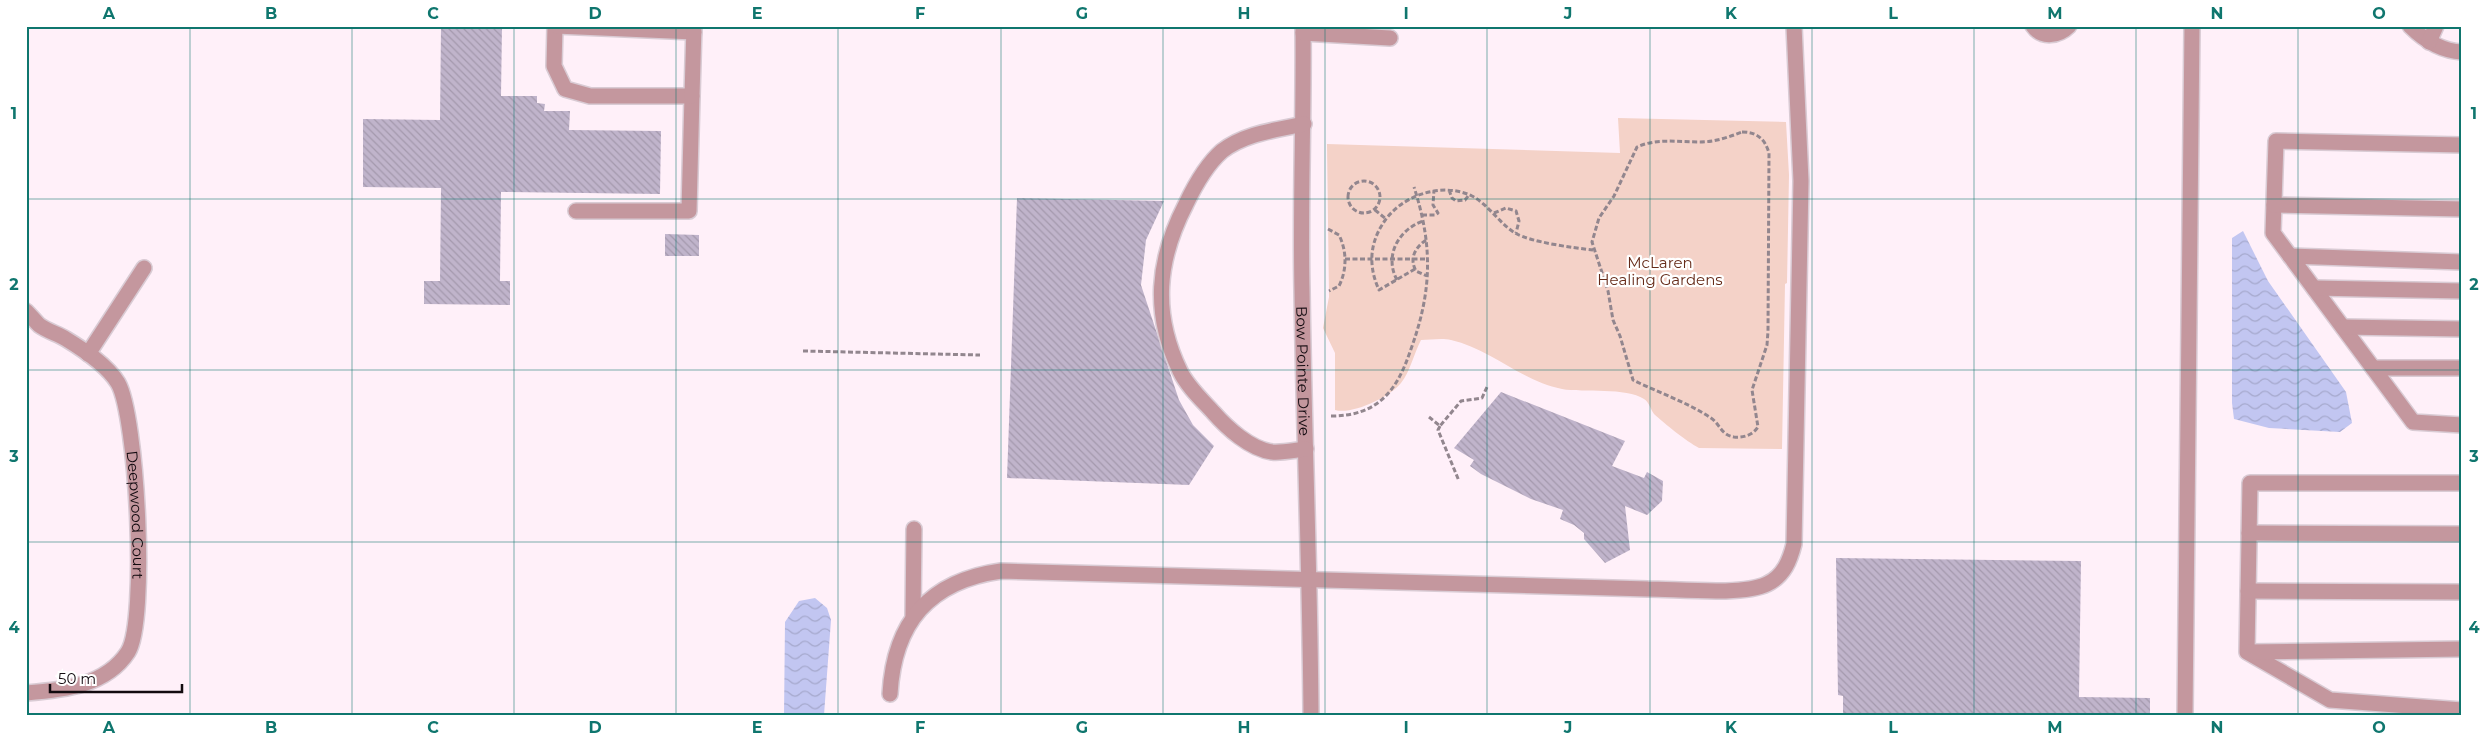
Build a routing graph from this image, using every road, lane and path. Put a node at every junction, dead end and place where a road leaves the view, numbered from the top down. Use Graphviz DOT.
graph roads {
  1 [pos="555,26"];
  2 [pos="1794,26"];
  3 [pos="2033,26"];
  4 [pos="2069,26"];
  5 [pos="2192,26"];
  6 [pos="2410,26"];
  7 [pos="2436,26"];
  8 [pos="694,29"];
  9 [pos="1303,29"];
  10 [pos="1390,38"];
  11 [pos="2429,42"];
  12 [pos="2462,52"];
  13 [pos="692,96"];
  14 [pos="1304,124"];
  15 [pos="2462,145"];
  16 [pos="1414,188"];
  17 [pos="1434,190"];
  18 [pos="1449,190"];
  19 [pos="1469,195"];
  20 [pos="1417,196"];
  21 [pos="2274,205"];
  22 [pos="2462,209"];
  23 [pos="1375,210"];
  24 [pos="576,211"];
  25 [pos="1494,213"];
  26 [pos="1422,215"];
  27 [pos="1386,219"];
  28 [pos="1423,221"];
  29 [pos="1328,229"];
  30 [pos="1516,233"];
  31 [pos="1426,240"];
  32 [pos="1593,250"];
  33 [pos="2290,256"];
  34 [pos="1428,258"];
  35 [pos="1345,259"];
  36 [pos="1371,259"];
  37 [pos="1392,259"];
  38 [pos="1413,259"];
  39 [pos="2462,262"];
  40 [pos="144,268"];
  41 [pos="1415,269"];
  42 [pos="1427,276"];
  43 [pos="1397,280"];
  44 [pos="2314,288"];
  45 [pos="1329,291"];
  46 [pos="2462,291"];
  47 [pos="28,316"];
  48 [pos="2343,327"];
  49 [pos="2462,330"];
  50 [pos="803,351"];
  51 [pos="88,354"];
  52 [pos="980,355"];
  53 [pos="2373,368"];
  54 [pos="2462,368"];
  55 [pos="1487,387"];
  56 [pos="1331,416"];
  57 [pos="1429,416"];
  58 [pos="2462,425"];
  59 [pos="1440,426"];
  60 [pos="1306,449"];
  61 [pos="1459,481"];
  62 [pos="2462,483"];
  63 [pos="914,529"];
  64 [pos="2250,533"];
  65 [pos="2462,534"];
  66 [pos="1310,579"];
  67 [pos="2248,591"];
  68 [pos="2462,592"];
  69 [pos="914,616"];
  70 [pos="2462,649"];
  71 [pos="2247,652"];
  72 [pos="26,693"];
  73 [pos="890,694"];
  74 [pos="2462,710"];
  75 [pos="1311,715"];
  76 [pos="2185,715"];
  1 -- 8 [label="street"];
  1 -- 13 [label="street"];
  2 -- 66 [label="street"];
  3 -- 4 [label="street"];
  5 -- 76 [label="street"];
  6 -- 11 [label="street"];
  7 -- 11 [label="street"];
  8 -- 13 [label="street"];
  9 -- 10 [label="street"];
  9 -- 14 [label="street, Bow Pointe Drive"];
  11 -- 12 [label="street"];
  13 -- 24 [label="street"];
  14 -- 60 [label="street, Bow Pointe Drive"];
  14 -- 60 [label="street"];
  15 -- 21 [label="street"];
  16 -- 20 [label="path"];
  17 -- 18 [label="path"];
  17 -- 20 [label="path"];
  17 -- 26 [label="path"];
  18 -- 19 [label="path"];
  18 -- 19 [label="path"];
  19 -- 25 [label="path"];
  20 -- 26 [label="path"];
  20 -- 27 [label="path"];
  21 -- 22 [label="street"];
  21 -- 33 [label="street"];
  23 -- 23 [label="path"];
  23 -- 27 [label="path"];
  25 -- 30 [label="path"];
  25 -- 30 [label="path"];
  26 -- 28 [label="path"];
  27 -- 36 [label="path"];
  28 -- 31 [label="path"];
  28 -- 37 [label="path"];
  29 -- 35 [label="path"];
  30 -- 32 [label="path"];
  31 -- 34 [label="path"];
  31 -- 38 [label="path"];
  32 -- 32 [label="path"];
  33 -- 39 [label="street"];
  33 -- 44 [label="street"];
  34 -- 38 [label="path"];
  34 -- 42 [label="path"];
  35 -- 36 [label="path"];
  35 -- 45 [label="path"];
  36 -- 37 [label="path"];
  36 -- 43 [label="path"];
  37 -- 38 [label="path"];
  37 -- 43 [label="path"];
  38 -- 41 [label="path"];
  40 -- 51 [label="street"];
  41 -- 42 [label="path"];
  41 -- 43 [label="path"];
  42 -- 56 [label="path"];
  44 -- 46 [label="street"];
  44 -- 48 [label="street"];
  47 -- 51 [label="street, Deepwood Court"];
  48 -- 49 [label="street"];
  48 -- 53 [label="street"];
  50 -- 52 [label="path"];
  51 -- 72 [label="street, Deepwood Court"];
  53 -- 54 [label="street"];
  53 -- 58 [label="street"];
  55 -- 59 [label="path"];
  57 -- 59 [label="path"];
  59 -- 61 [label="path"];
  60 -- 66 [label="street, Bow Pointe Drive"];
  62 -- 64 [label="street"];
  63 -- 69 [label="street"];
  64 -- 65 [label="street"];
  64 -- 67 [label="street"];
  66 -- 69 [label="street"];
  66 -- 75 [label="street, Bow Pointe Drive"];
  67 -- 68 [label="street"];
  67 -- 71 [label="street"];
  69 -- 73 [label="street"];
  70 -- 71 [label="street"];
  71 -- 74 [label="street"];
}
